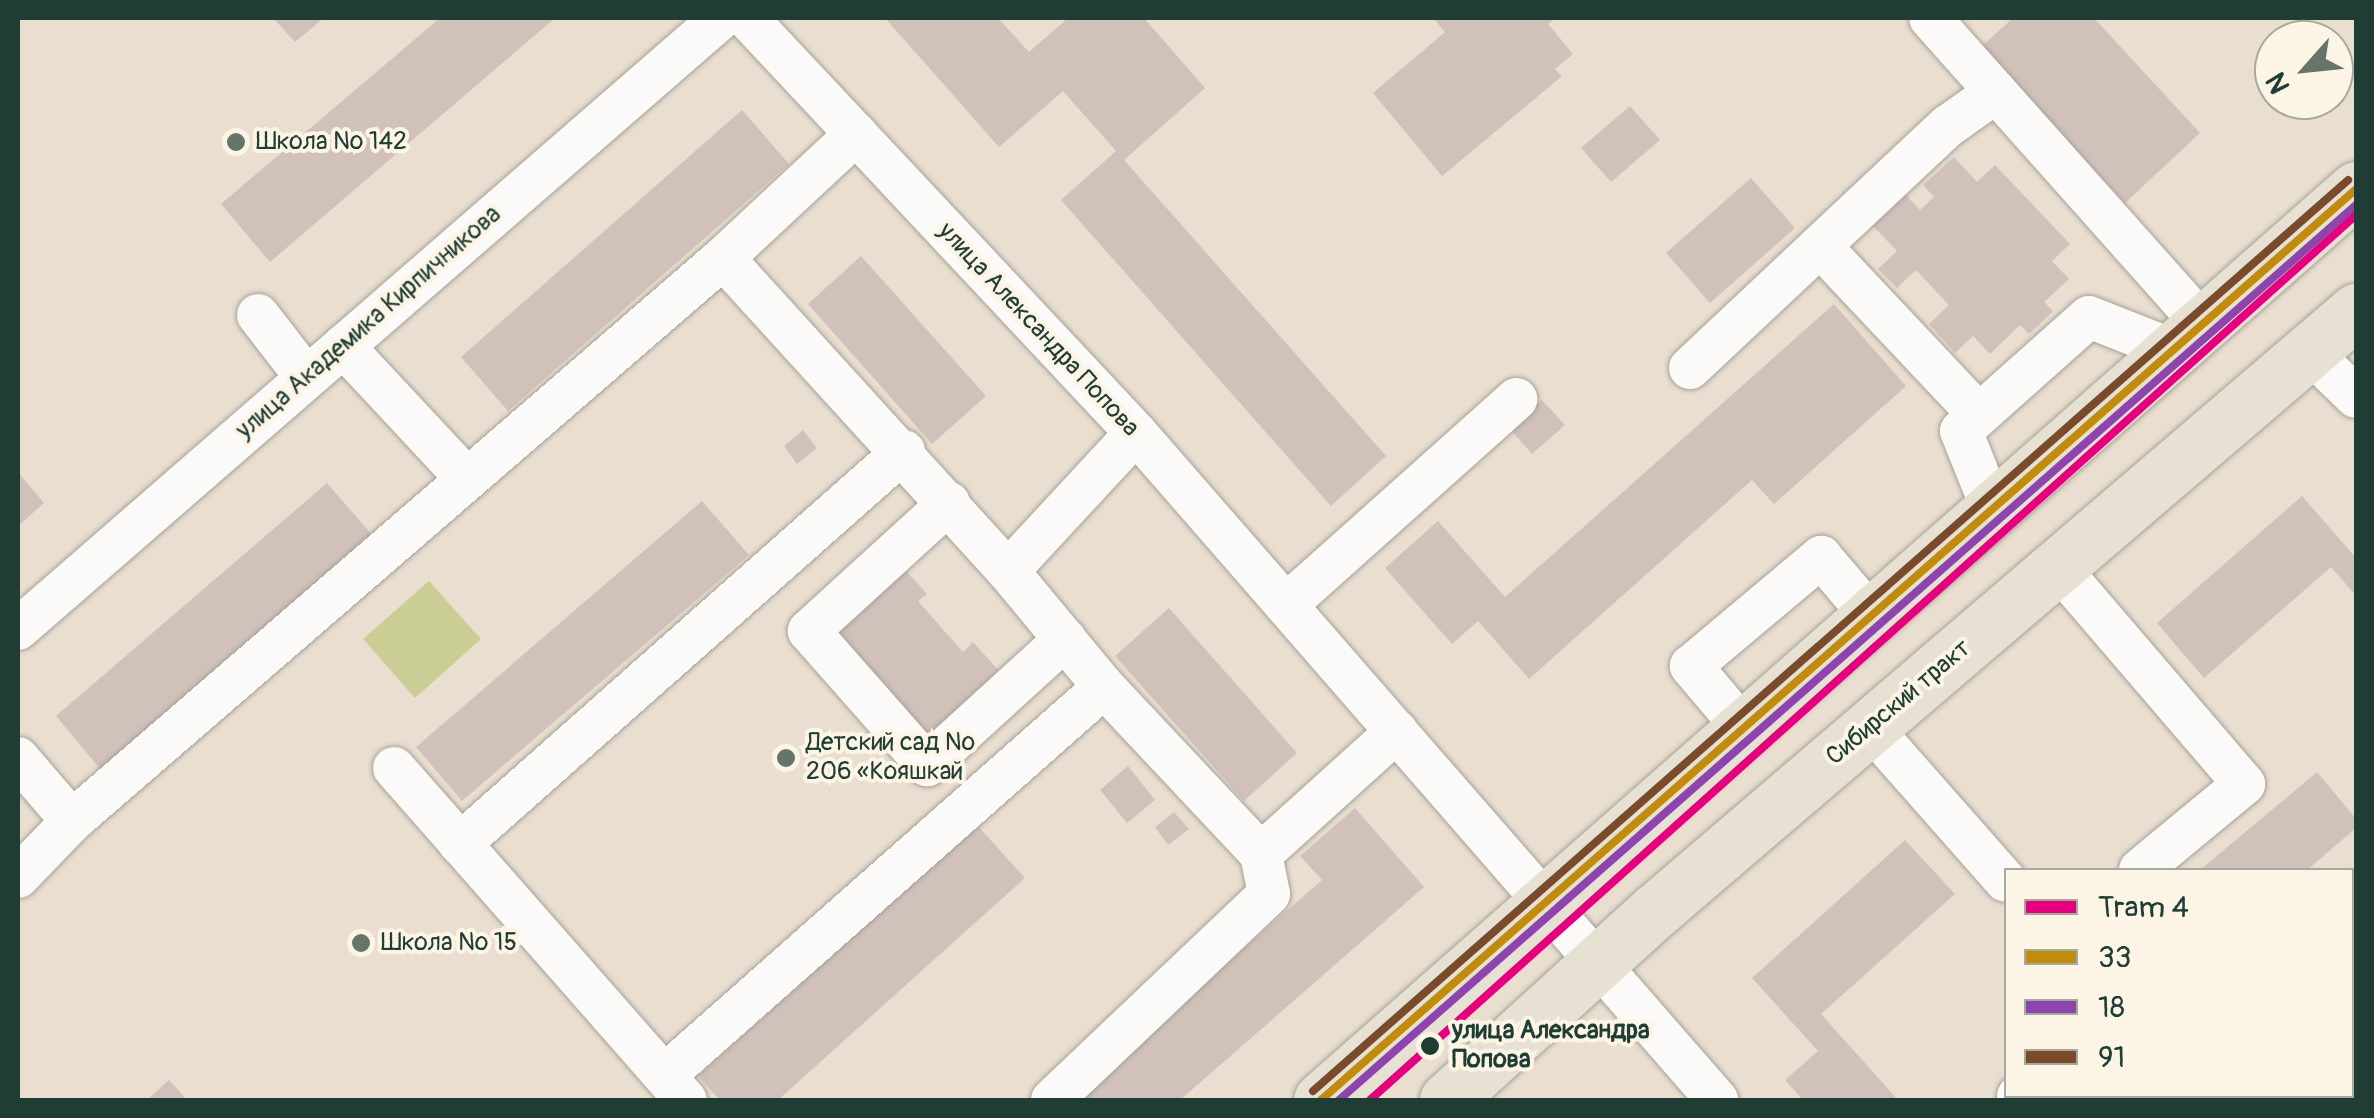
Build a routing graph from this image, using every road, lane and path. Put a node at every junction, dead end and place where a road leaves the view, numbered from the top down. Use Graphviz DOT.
graph roads {
  1 [pos="721,18"];
  2 [pos="747,18"];
  3 [pos="1930,18"];
  4 [pos="1996,92"];
  5 [pos="856,134"];
  6 [pos="2356,189"];
  7 [pos="1820,246"];
  8 [pos="723,258"];
  9 [pos="2356,311"];
  10 [pos="258,315"];
  11 [pos="2192,340"];
  12 [pos="343,346"];
  13 [pos="2310,352"];
  14 [pos="1690,368"];
  15 [pos="306,378"];
  16 [pos="2356,397"];
  17 [pos="1516,399"];
  18 [pos="1978,415"];
  19 [pos="1136,434"];
  20 [pos="904,451"];
  21 [pos="466,478"];
  22 [pos="949,503"];
  23 [pos="1994,513"];
  24 [pos="2058,567"];
  25 [pos="1008,571"];
  26 [pos="1286,605"];
  27 [pos="1873,618"];
  28 [pos="18,629"];
  29 [pos="1065,639"];
  30 [pos="1104,686"];
  31 [pos="1870,727"];
  32 [pos="1744,730"];
  33 [pos="1396,732"];
  34 [pos="18,758"];
  35 [pos="394,768"];
  36 [pos="72,821"];
  37 [pos="460,844"];
  38 [pos="1262,854"];
  39 [pos="2142,868"];
  40 [pos="18,877"];
  41 [pos="2004,879"];
  42 [pos="1547,904"];
  43 [pos="1599,963"];
  44 [pos="675,1088"];
  45 [pos="1052,1100"];
  46 [pos="1321,1100"];
  47 [pos="1447,1100"];
  48 [pos="1717,1100"];
  1 -- 12 [label="street, улица Академика Кирпичникова"];
  2 -- 5 [label="street, улица Александра Попова"];
  3 -- 4 [label="street"];
  4 -- 7 [label="street"];
  4 -- 11 [label="street"];
  5 -- 8 [label="street"];
  5 -- 19 [label="street, улица Александра Попова"];
  6 -- 11 [label="main road"];
  7 -- 14 [label="street"];
  7 -- 18 [label="street"];
  8 -- 20 [label="street"];
  8 -- 21 [label="street"];
  9 -- 13 [label="main road, Сибирский тракт"];
  10 -- 15 [label="street"];
  11 -- 18 [label="street"];
  11 -- 23 [label="main road"];
  12 -- 15 [label="street, улица Академика Кирпичникова"];
  12 -- 21 [label="street"];
  13 -- 16 [label="street"];
  13 -- 24 [label="main road, Сибирский тракт"];
  15 -- 28 [label="street, улица Академика Кирпичникова"];
  17 -- 26 [label="street"];
  18 -- 23 [label="street"];
  19 -- 25 [label="street"];
  19 -- 26 [label="street, улица Александра Попова"];
  20 -- 22 [label="street"];
  20 -- 37 [label="street"];
  21 -- 36 [label="street"];
  22 -- 25 [label="street"];
  22 -- 29 [label="street"];
  23 -- 27 [label="main road"];
  24 -- 31 [label="main road, Сибирский тракт"];
  24 -- 39 [label="street"];
  25 -- 29 [label="street"];
  26 -- 33 [label="street, улица Александра Попова"];
  27 -- 32 [label="main road"];
  27 -- 32 [label="street"];
  29 -- 30 [label="street"];
  30 -- 38 [label="street"];
  30 -- 44 [label="street"];
  31 -- 41 [label="street"];
  31 -- 43 [label="main road, Сибирский тракт"];
  32 -- 42 [label="main road"];
  33 -- 38 [label="street"];
  33 -- 42 [label="street, улица Александра Попова"];
  34 -- 36 [label="street"];
  35 -- 37 [label="street"];
  36 -- 40 [label="street"];
  37 -- 44 [label="street"];
  38 -- 45 [label="street"];
  42 -- 43 [label="street, улица Александра Попова"];
  42 -- 46 [label="main road"];
  43 -- 47 [label="main road, Сибирский тракт"];
  43 -- 48 [label="street, улица Александра Попова"];
}
